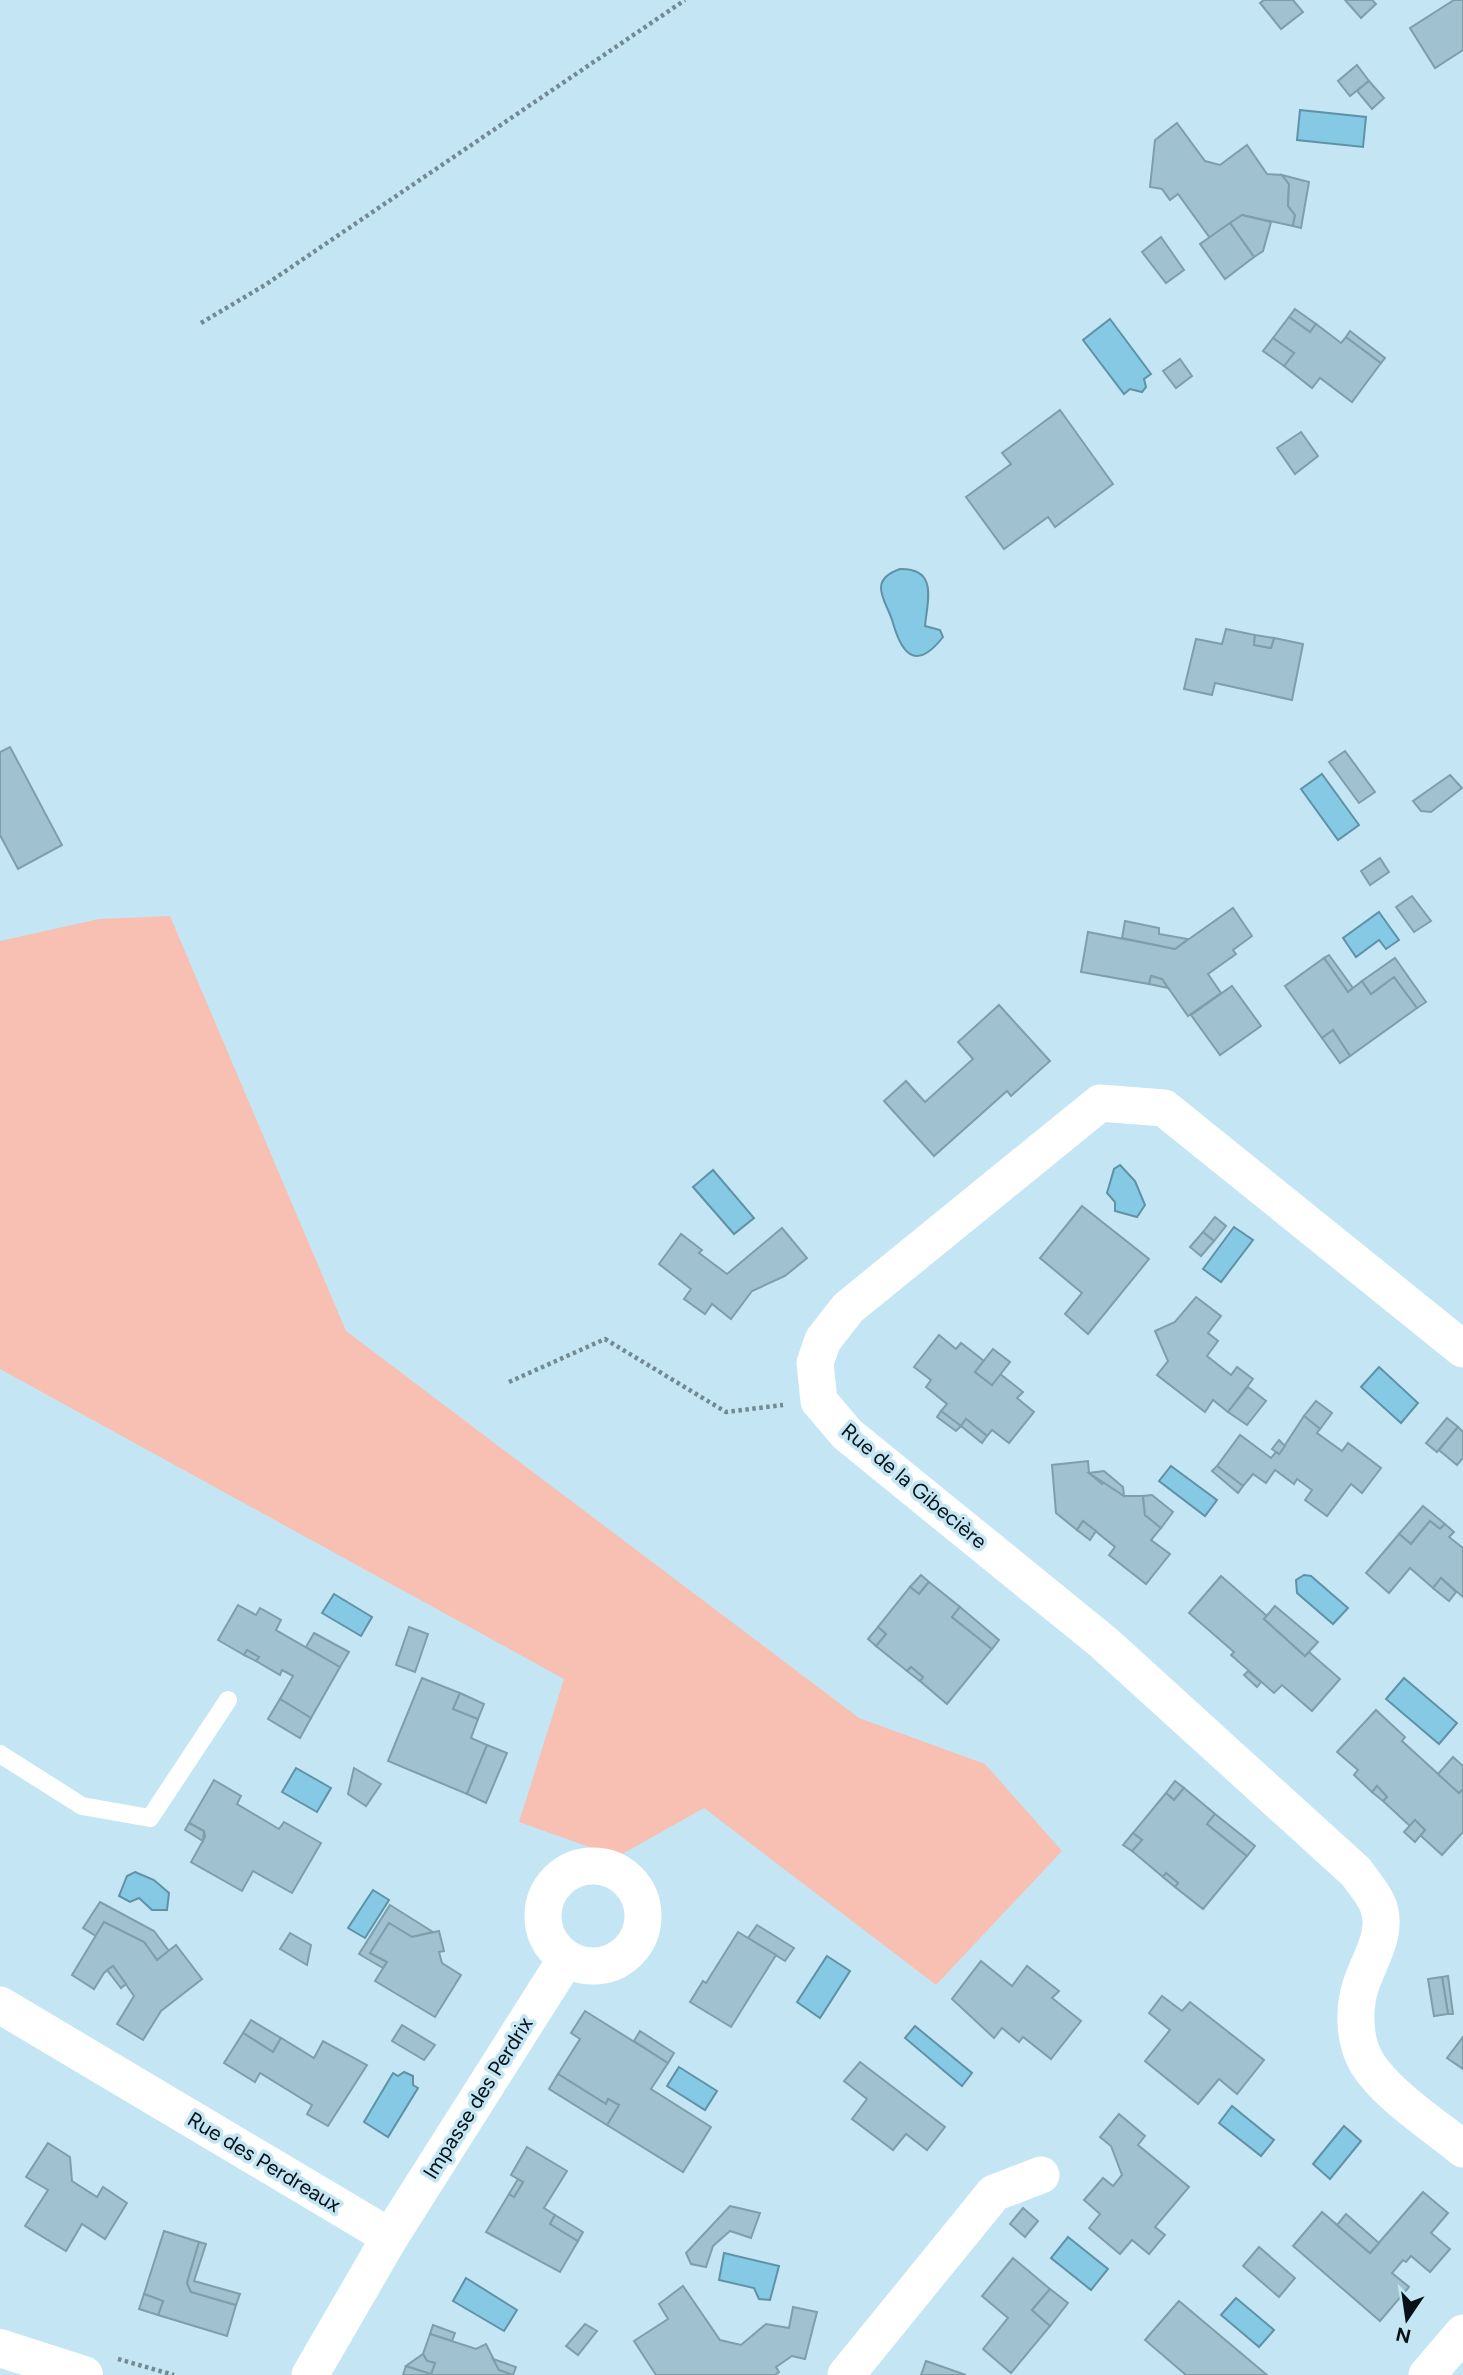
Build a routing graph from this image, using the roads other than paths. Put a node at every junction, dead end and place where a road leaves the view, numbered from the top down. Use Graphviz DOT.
graph roads {
  1 [pos="1463,1349"];
  2 [pos="229,1700"];
  3 [pos="0,1754"];
  4 [pos="566,1959"];
  5 [pos="0,2005"];
  6 [pos="1463,2149"];
  7 [pos="1041,2175"];
  8 [pos="390,2237"];
  9 [pos="1463,2333"];
  10 [pos="0,2347"];
  11 [pos="84,2375"];
  12 [pos="310,2375"];
  13 [pos="846,2375"];
  14 [pos="1427,2375"];
  1 -- 6 [label="street, Rue de la Gibecière"];
  2 -- 3 [label="lane"];
  4 -- 8 [label="street, Impasse des Perdrix"];
  5 -- 8 [label="street, Rue des Perdreaux"];
  7 -- 13 [label="street"];
  8 -- 12 [label="street"];
  9 -- 14 [label="street"];
  10 -- 11 [label="street"];
}
